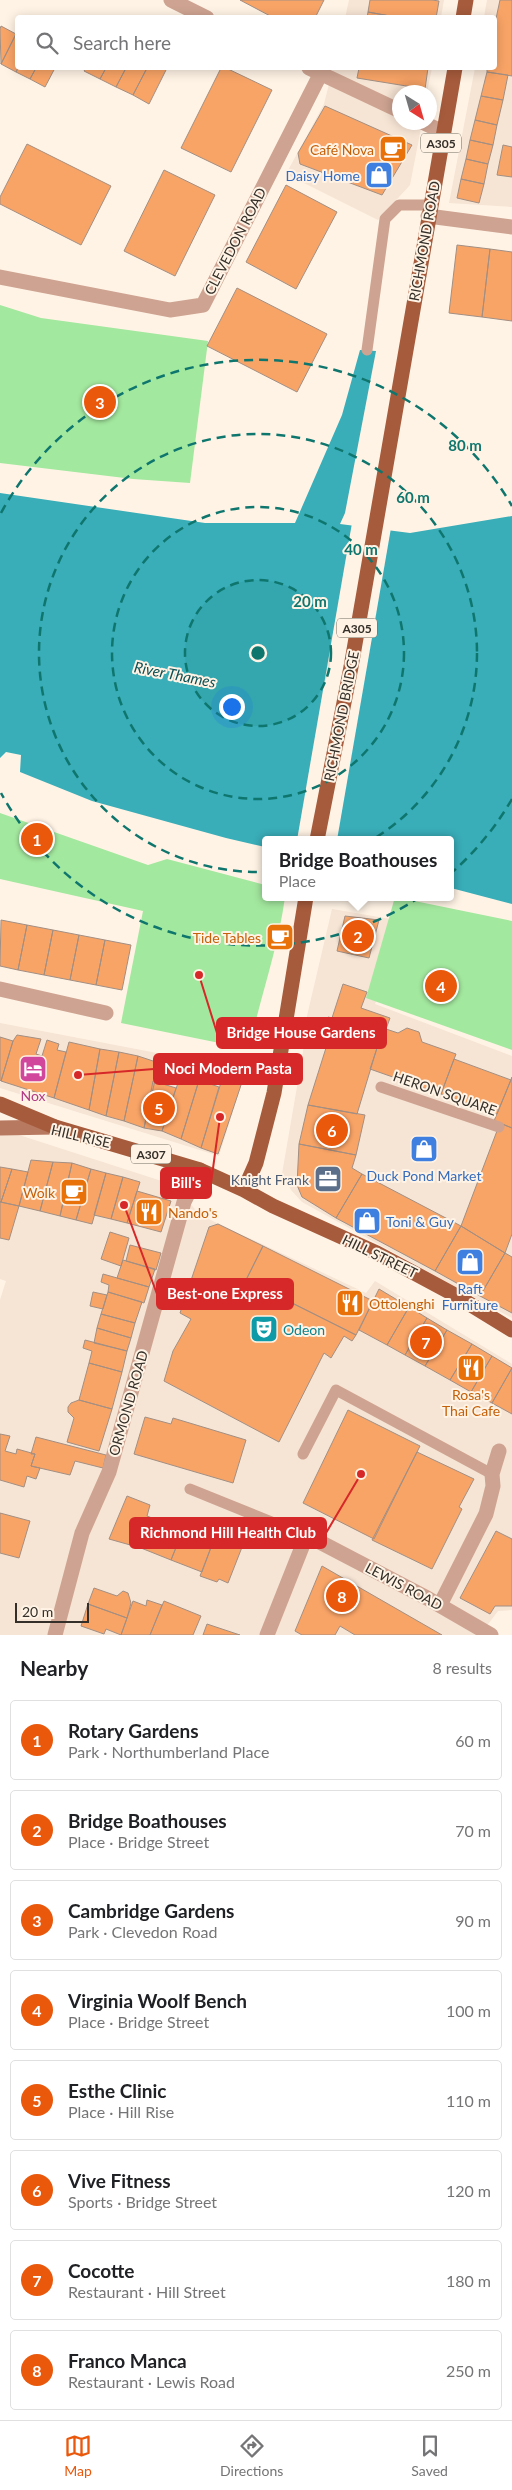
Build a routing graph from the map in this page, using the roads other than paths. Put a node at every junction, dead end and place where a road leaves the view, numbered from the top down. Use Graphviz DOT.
graph roads {
  1 [pos="172,0"];
  2 [pos="466,0"];
  3 [pos="201,15"];
  4 [pos="464,15"];
  5 [pos="315,70"];
  6 [pos="455,70"];
  7 [pos="392,108"];
  8 [pos="437,129"];
  9 [pos="443,132"];
  10 [pos="430,210"];
  11 [pos="512,227"];
  12 [pos="0,277"];
  13 [pos="367,350"];
  14 [pos="393,415"];
  15 [pos="318,836"];
  16 [pos="305,901"];
  17 [pos="0,989"];
  18 [pos="106,1013"];
  19 [pos="381,1087"];
  20 [pos="0,1104"];
  21 [pos="55,1127"];
  22 [pos="499,1127"];
  23 [pos="0,1128"];
  24 [pos="200,1170"];
  25 [pos="244,1190"];
  26 [pos="512,1330"];
  27 [pos="500,1451"];
  28 [pos="303,1454"];
  29 [pos="492,1474"];
  30 [pos="190,1489"];
  31 [pos="316,1540"];
  32 [pos="440,1605"];
  33 [pos="55,1635"];
  34 [pos="268,1635"];
  35 [pos="491,1635"];
  1 -- 3 [label="street"];
  2 -- 4 [label="main road"];
  5 -- 7 [label="street"];
  5 -- 12 [label="street, CLEVEDON ROAD"];
  6 -- 9 [label="main road, RICHMOND ROAD / A305"];
  8 -- 9 [label="street"];
  9 -- 10 [label="main road, RICHMOND ROAD / A305"];
  10 -- 11 [label="street"];
  10 -- 13 [label="lane"];
  10 -- 14 [label="main road, RICHMOND ROAD / A305"];
  14 -- 15 [label="main road, RICHMOND BRIDGE / A305"];
  16 -- 25 [label="main road"];
  17 -- 18 [label="street"];
  19 -- 22 [label="lane, HERON SQUARE"];
  20 -- 21 [label="main road, A307"];
  21 -- 23 [label="main road, HILL RISE"];
  21 -- 24 [label="main road, HILL RISE / A307"];
  24 -- 25 [label="main road, HILL RISE / A307"];
  24 -- 33 [label="street, ORMOND ROAD"];
  25 -- 26 [label="main road, HILL STREET / A307"];
  27 -- 29 [label="street"];
  28 -- 29 [label="lane"];
  29 -- 32 [label="street"];
  30 -- 31 [label="lane"];
  31 -- 32 [label="street, LEWIS ROAD"];
  31 -- 34 [label="street"];
  32 -- 35 [label="street, LEWIS ROAD"];
}
